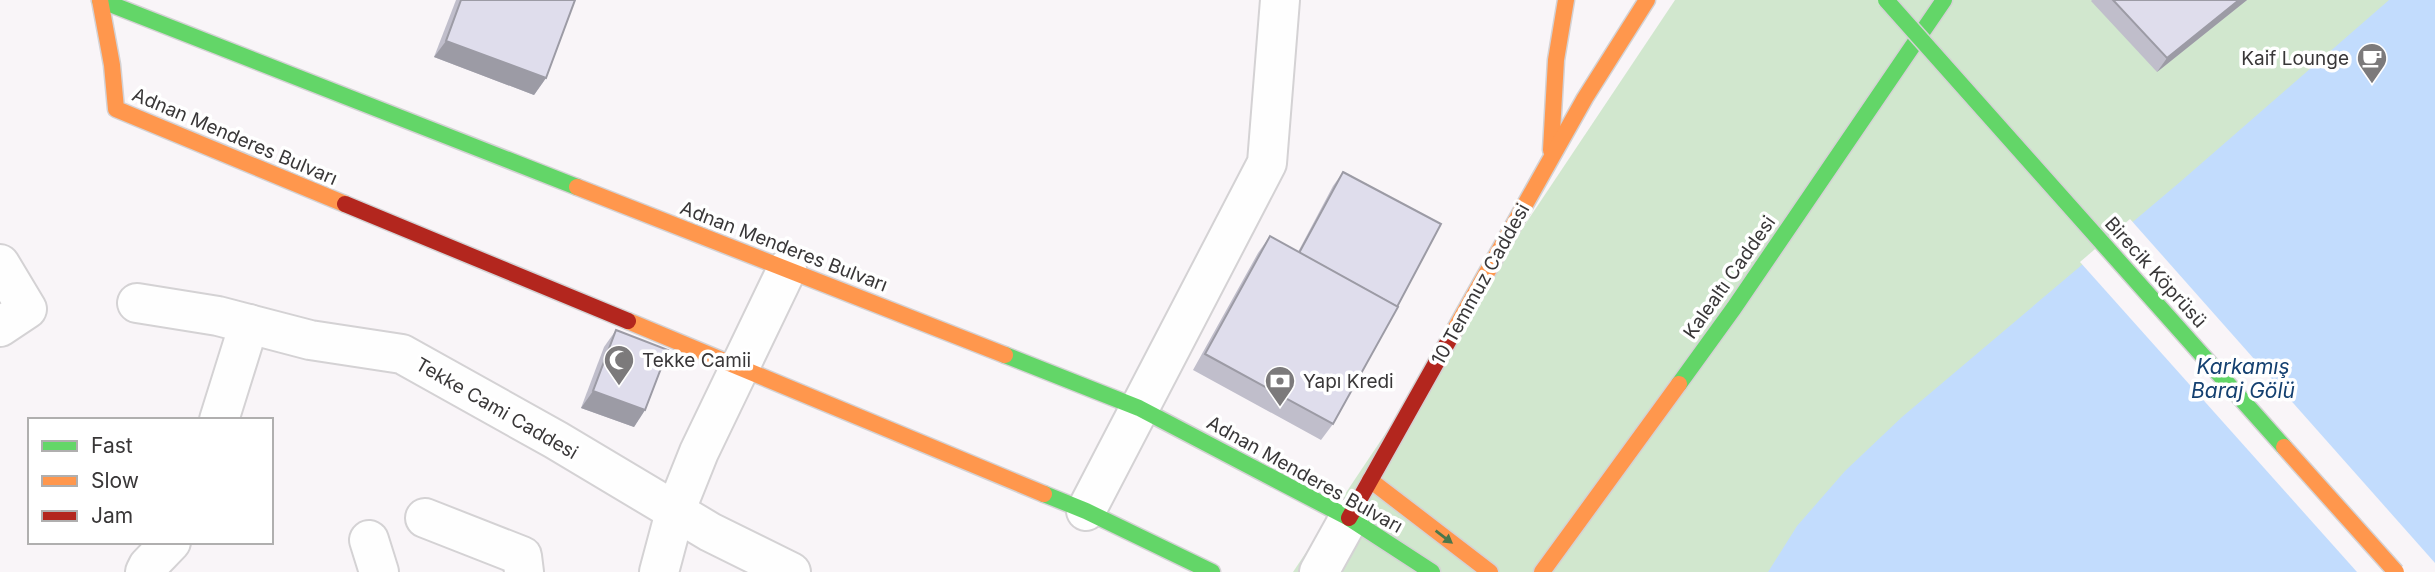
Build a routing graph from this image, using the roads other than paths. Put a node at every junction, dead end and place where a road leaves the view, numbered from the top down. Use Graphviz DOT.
graph roads {
  1 [pos="100,0"];
  2 [pos="1280,0"];
  3 [pos="1566,0"];
  4 [pos="1647,0"];
  5 [pos="1886,0"];
  6 [pos="1944,0"];
  7 [pos="1550,159"];
  8 [pos="0,264"];
  9 [pos="787,270"];
  10 [pos="137,303"];
  11 [pos="249,324"];
  12 [pos="0,327"];
  13 [pos="739,368"];
  14 [pos="1139,408"];
  15 [pos="220,418"];
  16 [pos="1370,480"];
  17 [pos="1086,511"];
  18 [pos="676,512"];
  19 [pos="425,518"];
  20 [pos="1349,518"];
  21 [pos="168,544"];
  22 [pos="145,572"];
  23 [pos="524,572"];
  24 [pos="659,572"];
  25 [pos="791,572"];
  26 [pos="1212,572"];
  27 [pos="1319,572"];
  28 [pos="1432,572"];
  29 [pos="1490,572"];
  30 [pos="1542,572"];
  31 [pos="2396,572"];
  1 -- 9 [label="street, Adnan Menderes Bulvarı"];
  1 -- 13 [label="street, Adnan Menderes Bulvarı"];
  2 -- 14 [label="street"];
  3 -- 7 [label="street"];
  4 -- 7 [label="street, 10 Temmuz Caddesi"];
  5 -- 31 [label="street, Birecik Köprüsü, bridge"];
  6 -- 30 [label="street, Kalealtı Caddesi"];
  7 -- 16 [label="street, 10 Temmuz Caddesi"];
  8 -- 12 [label="street"];
  9 -- 13 [label="street"];
  9 -- 14 [label="street, Adnan Menderes Bulvarı"];
  10 -- 11 [label="street, Tekke Cami Caddesi"];
  11 -- 15 [label="street"];
  11 -- 18 [label="street, Tekke Cami Caddesi"];
  13 -- 17 [label="street, Adnan Menderes Bulvarı"];
  13 -- 18 [label="street"];
  14 -- 17 [label="street"];
  14 -- 20 [label="street, Adnan Menderes Bulvarı"];
  16 -- 20 [label="street, 10 Temmuz Caddesi"];
  16 -- 29 [label="street, one-way"];
  17 -- 26 [label="street, Adnan Menderes Bulvarı"];
  18 -- 24 [label="street"];
  18 -- 25 [label="street, Tekke Cami Caddesi"];
  19 -- 23 [label="street"];
  20 -- 27 [label="street, 10 Temmuz Caddesi"];
  20 -- 28 [label="street, Adnan Menderes Bulvarı"];
  21 -- 22 [label="street"];
}
